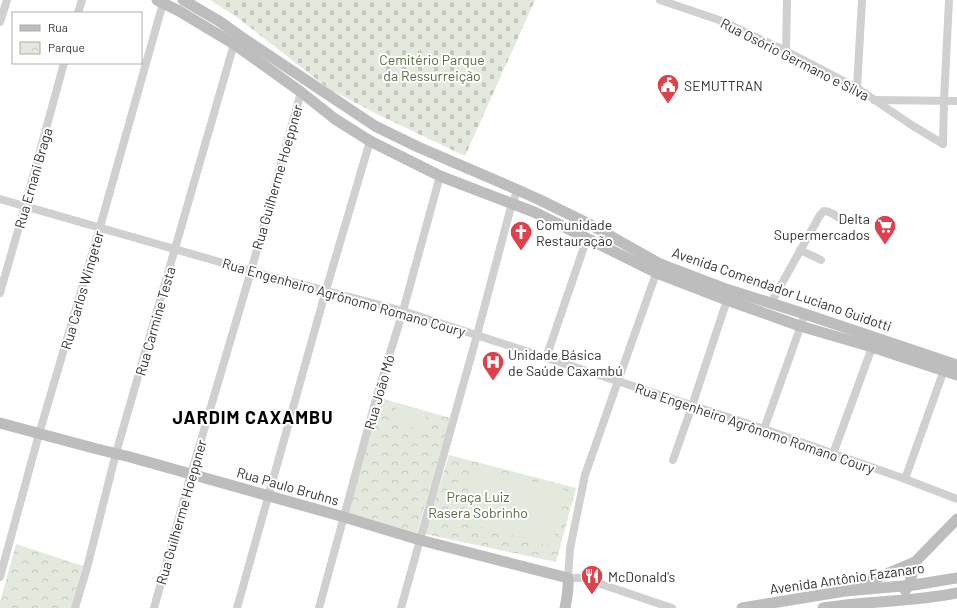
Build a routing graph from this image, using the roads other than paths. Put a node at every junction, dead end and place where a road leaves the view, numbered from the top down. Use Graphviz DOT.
graph roads {
  1 [pos="6,0"];
  2 [pos="82,0"];
  3 [pos="183,0"];
  4 [pos="660,0"];
  5 [pos="787,0"];
  6 [pos="862,0"];
  7 [pos="949,0"];
  8 [pos="160,1"];
  9 [pos="78,12"];
  10 [pos="0,22"];
  11 [pos="237,40"];
  12 [pos="786,51"];
  13 [pos="64,64"];
  14 [pos="857,88"];
  15 [pos="301,92"];
  16 [pos="874,100"];
  17 [pos="944,101"];
  18 [pos="957,101"];
  19 [pos="370,141"];
  20 [pos="440,176"];
  21 [pos="518,190"];
  22 [pos="0,199"];
  23 [pos="512,203"];
  24 [pos="25,206"];
  25 [pos="842,220"];
  26 [pos="100,227"];
  27 [pos="587,238"];
  28 [pos="176,249"];
  29 [pos="800,250"];
  30 [pos="820,260"];
  31 [pos="659,268"];
  32 [pos="251,271"];
  33 [pos="326,290"];
  34 [pos="0,293"];
  35 [pos="727,300"];
  36 [pos="771,303"];
  37 [pos="403,311"];
  38 [pos="805,314"];
  39 [pos="800,326"];
  40 [pos="477,335"];
  41 [pos="874,342"];
  42 [pos="546,358"];
  43 [pos="957,364"];
  44 [pos="944,370"];
  45 [pos="957,375"];
  46 [pos="618,381"];
  47 [pos="692,406"];
  48 [pos="0,423"];
  49 [pos="764,429"];
  50 [pos="39,434"];
  51 [pos="116,453"];
  52 [pos="833,454"];
  53 [pos="673,460"];
  54 [pos="191,474"];
  55 [pos="905,479"];
  56 [pos="268,496"];
  57 [pos="957,499"];
  58 [pos="344,517"];
  59 [pos="957,519"];
  60 [pos="420,540"];
  61 [pos="915,562"];
  62 [pos="893,572"];
  63 [pos="0,578"];
  64 [pos="568,578"];
  65 [pos="957,578"];
  66 [pos="909,586"];
  67 [pos="845,591"];
  68 [pos="957,593"];
  69 [pos="894,601"];
  70 [pos="75,608"];
  71 [pos="154,608"];
  72 [pos="237,608"];
  73 [pos="319,608"];
  74 [pos="400,608"];
  75 [pos="564,608"];
  76 [pos="672,608"];
  77 [pos="742,608"];
  78 [pos="823,608"];
  1 -- 10 [label="street"];
  2 -- 9 [label="street"];
  3 -- 11 [label="main road, Avenida Comendador Luciano Guidotti"];
  4 -- 12 [label="street, Rua Osório Germano e Silva"];
  5 -- 12 [label="street"];
  6 -- 14 [label="street"];
  7 -- 17 [label="street"];
  8 -- 11 [label="main road, Avenida Comendador Luciano Guidotti"];
  8 -- 26 [label="street, Rua Carlos Wingeter"];
  11 -- 15 [label="main road, Avenida Comendador Luciano Guidotti"];
  11 -- 21 [label="main road, Avenida Comendador Luciano Guidotti"];
  11 -- 28 [label="street, Rua Carmine Testa"];
  12 -- 14 [label="street, Rua Osório Germano e Silva"];
  13 -- 24 [label="street, Rua Ernani Braga"];
  14 -- 16 [label="street, Rua Osório Germano e Silva"];
  15 -- 19 [label="main road, Avenida Comendador Luciano Guidotti"];
  15 -- 32 [label="street, Rua Guilherme Hoeppner"];
  16 -- 17 [label="street"];
  16 -- 17 [label="street, Rua Osório Germano e Silva"];
  17 -- 18 [label="street"];
  19 -- 20 [label="main road, Avenida Comendador Luciano Guidotti"];
  19 -- 33 [label="street"];
  20 -- 23 [label="main road, Avenida Comendador Luciano Guidotti"];
  20 -- 37 [label="street, Rua João Mó"];
  21 -- 23 [label="street"];
  21 -- 31 [label="main road, Avenida Comendador Luciano Guidotti"];
  22 -- 24 [label="street, Rua Engenheiro Agrônomo Romano Coury"];
  23 -- 27 [label="main road, Avenida Comendador Luciano Guidotti"];
  23 -- 40 [label="street"];
  24 -- 26 [label="street, Rua Engenheiro Agrônomo Romano Coury"];
  24 -- 34 [label="street, Rua Ernani Braga"];
  25 -- 29 [label="street"];
  26 -- 28 [label="street, Rua Engenheiro Agrônomo Romano Coury"];
  26 -- 50 [label="street, Rua Carlos Wingeter"];
  27 -- 31 [label="main road, Avenida Comendador Luciano Guidotti"];
  27 -- 42 [label="street"];
  28 -- 32 [label="street, Rua Engenheiro Agrônomo Romano Coury"];
  28 -- 51 [label="street, Rua Carmine Testa"];
  29 -- 30 [label="street"];
  29 -- 36 [label="street"];
  31 -- 35 [label="main road, Avenida Comendador Luciano Guidotti"];
  31 -- 36 [label="main road, Avenida Comendador Luciano Guidotti"];
  31 -- 46 [label="street"];
  32 -- 33 [label="street, Rua Engenheiro Agrônomo Romano Coury"];
  32 -- 54 [label="street, Rua Guilherme Hoeppner"];
  33 -- 37 [label="street, Rua Engenheiro Agrônomo Romano Coury"];
  33 -- 56 [label="street"];
  35 -- 39 [label="main road, Avenida Comendador Luciano Guidotti"];
  35 -- 47 [label="street"];
  36 -- 38 [label="main road, Avenida Comendador Luciano Guidotti"];
  37 -- 40 [label="street, Rua Engenheiro Agrônomo Romano Coury"];
  37 -- 58 [label="street, Rua João Mó"];
  38 -- 39 [label="street"];
  38 -- 41 [label="main road, Avenida Comendador Luciano Guidotti"];
  39 -- 41 [label="main road, Avenida Comendador Luciano Guidotti"];
  39 -- 49 [label="street"];
  40 -- 42 [label="street, Rua Engenheiro Agrônomo Romano Coury"];
  40 -- 60 [label="street"];
  41 -- 43 [label="main road, Avenida Comendador Luciano Guidotti"];
  41 -- 44 [label="main road, Avenida Comendador Luciano Guidotti"];
  41 -- 52 [label="street"];
  42 -- 46 [label="street, Rua Engenheiro Agrônomo Romano Coury"];
  44 -- 45 [label="main road, Avenida Comendador Luciano Guidotti"];
  44 -- 55 [label="street"];
  46 -- 47 [label="street, Rua Engenheiro Agrônomo Romano Coury"];
  46 -- 64 [label="street"];
  47 -- 49 [label="street, Rua Engenheiro Agrônomo Romano Coury"];
  47 -- 53 [label="street"];
  48 -- 50 [label="main road, Rua Paulo Bruhns"];
  49 -- 52 [label="street, Rua Engenheiro Agrônomo Romano Coury"];
  50 -- 51 [label="main road, Rua Paulo Bruhns"];
  50 -- 63 [label="street, Rua Carlos Wingeter"];
  51 -- 54 [label="main road, Rua Paulo Bruhns"];
  51 -- 70 [label="street, Rua Carmine Testa"];
  52 -- 55 [label="street, Rua Engenheiro Agrônomo Romano Coury"];
  54 -- 56 [label="main road, Rua Paulo Bruhns"];
  54 -- 71 [label="street, Rua Guilherme Hoeppner"];
  55 -- 57 [label="street, Rua Engenheiro Agrônomo Romano Coury"];
  56 -- 58 [label="main road, Rua Paulo Bruhns"];
  56 -- 72 [label="street"];
  58 -- 60 [label="main road, Rua Paulo Bruhns"];
  58 -- 73 [label="street, Rua João Mó"];
  59 -- 61 [label="main road"];
  60 -- 64 [label="main road, Rua Paulo Bruhns"];
  60 -- 74 [label="street"];
  61 -- 62 [label="main road"];
  61 -- 66 [label="main road"];
  62 -- 66 [label="main road"];
  62 -- 67 [label="main road"];
  64 -- 75 [label="main road"];
  64 -- 76 [label="street"];
  65 -- 66 [label="main road, Avenida Antônio Fazanaro"];
  66 -- 67 [label="main road, Avenida Antônio Fazanaro"];
  66 -- 69 [label="main road"];
  67 -- 77 [label="main road, Avenida Antônio Fazanaro"];
  68 -- 69 [label="main road, Avenida Antônio Fazanaro"];
  69 -- 78 [label="main road, Avenida Antônio Fazanaro"];
}
